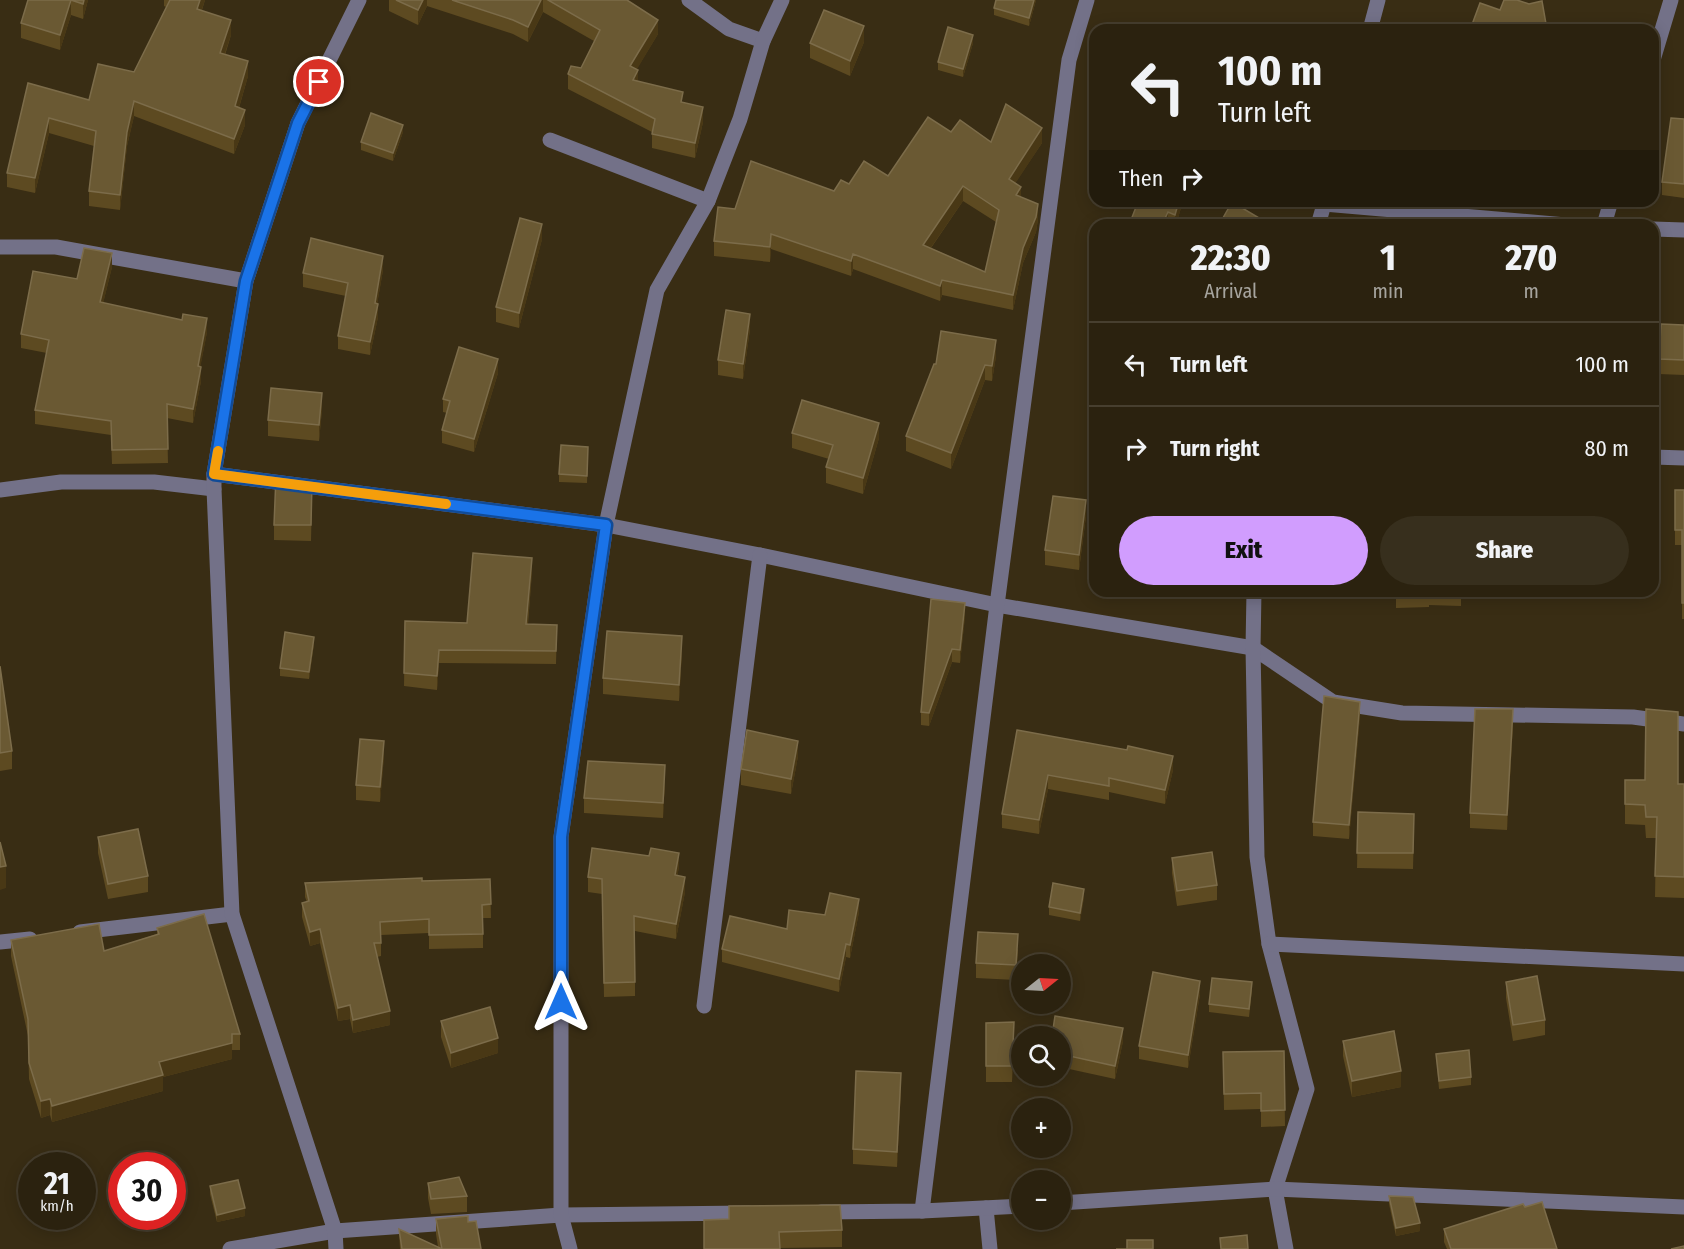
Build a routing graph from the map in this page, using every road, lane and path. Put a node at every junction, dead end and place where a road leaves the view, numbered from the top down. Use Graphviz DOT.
graph roads {
  1 [pos="359,0"];
  2 [pos="688,0"];
  3 [pos="782,0"];
  4 [pos="1088,0"];
  5 [pos="1378,0"];
  6 [pos="1671,0"];
  7 [pos="1372,24"];
  8 [pos="1659,40"];
  9 [pos="764,41"];
  10 [pos="550,140"];
  11 [pos="708,201"];
  12 [pos="1377,207"];
  13 [pos="1503,219"];
  14 [pos="1659,229"];
  15 [pos="1684,230"];
  16 [pos="0,247"];
  17 [pos="246,281"];
  18 [pos="1659,457"];
  19 [pos="1684,458"];
  20 [pos="214,482"];
  21 [pos="0,490"];
  22 [pos="606,525"];
  23 [pos="760,555"];
  24 [pos="1254,597"];
  25 [pos="997,604"];
  26 [pos="1253,648"];
  27 [pos="1684,724"];
  28 [pos="232,914"];
  29 [pos="70,934"];
  30 [pos="46,937"];
  31 [pos="0,942"];
  32 [pos="1269,944"];
  33 [pos="1684,964"];
  34 [pos="704,1006"];
  35 [pos="1275,1189"];
  36 [pos="1071,1202"];
  37 [pos="1011,1207"];
  38 [pos="1684,1207"];
  39 [pos="986,1208"];
  40 [pos="922,1211"];
  41 [pos="759,1212"];
  42 [pos="806,1212"];
  43 [pos="561,1215"];
  44 [pos="335,1232"];
  45 [pos="230,1249"];
  46 [pos="336,1249"];
  47 [pos="570,1249"];
  48 [pos="990,1249"];
  49 [pos="1286,1249"];
  1 -- 17 [label="street"];
  2 -- 9 [label="street"];
  3 -- 9 [label="street"];
  4 -- 25 [label="street"];
  5 -- 7 [label="street"];
  6 -- 8 [label="street"];
  9 -- 11 [label="street"];
  10 -- 11 [label="street"];
  11 -- 22 [label="street"];
  12 -- 13 [label="street"];
  14 -- 15 [label="street"];
  16 -- 17 [label="street"];
  17 -- 20 [label="street"];
  18 -- 19 [label="street"];
  20 -- 21 [label="street"];
  20 -- 22 [label="street"];
  20 -- 28 [label="street"];
  22 -- 23 [label="street"];
  22 -- 43 [label="street"];
  23 -- 25 [label="street"];
  23 -- 34 [label="street"];
  24 -- 26 [label="street"];
  25 -- 26 [label="street"];
  25 -- 40 [label="street"];
  26 -- 27 [label="street"];
  26 -- 32 [label="street"];
  28 -- 29 [label="street"];
  28 -- 44 [label="street"];
  30 -- 31 [label="street"];
  32 -- 33 [label="street"];
  32 -- 35 [label="street"];
  35 -- 36 [label="street"];
  35 -- 38 [label="street"];
  35 -- 49 [label="street"];
  37 -- 39 [label="street"];
  39 -- 40 [label="street"];
  39 -- 48 [label="street"];
  40 -- 42 [label="street"];
  41 -- 43 [label="street"];
  43 -- 44 [label="street"];
  43 -- 47 [label="street"];
  44 -- 45 [label="street"];
  44 -- 46 [label="street"];
}
